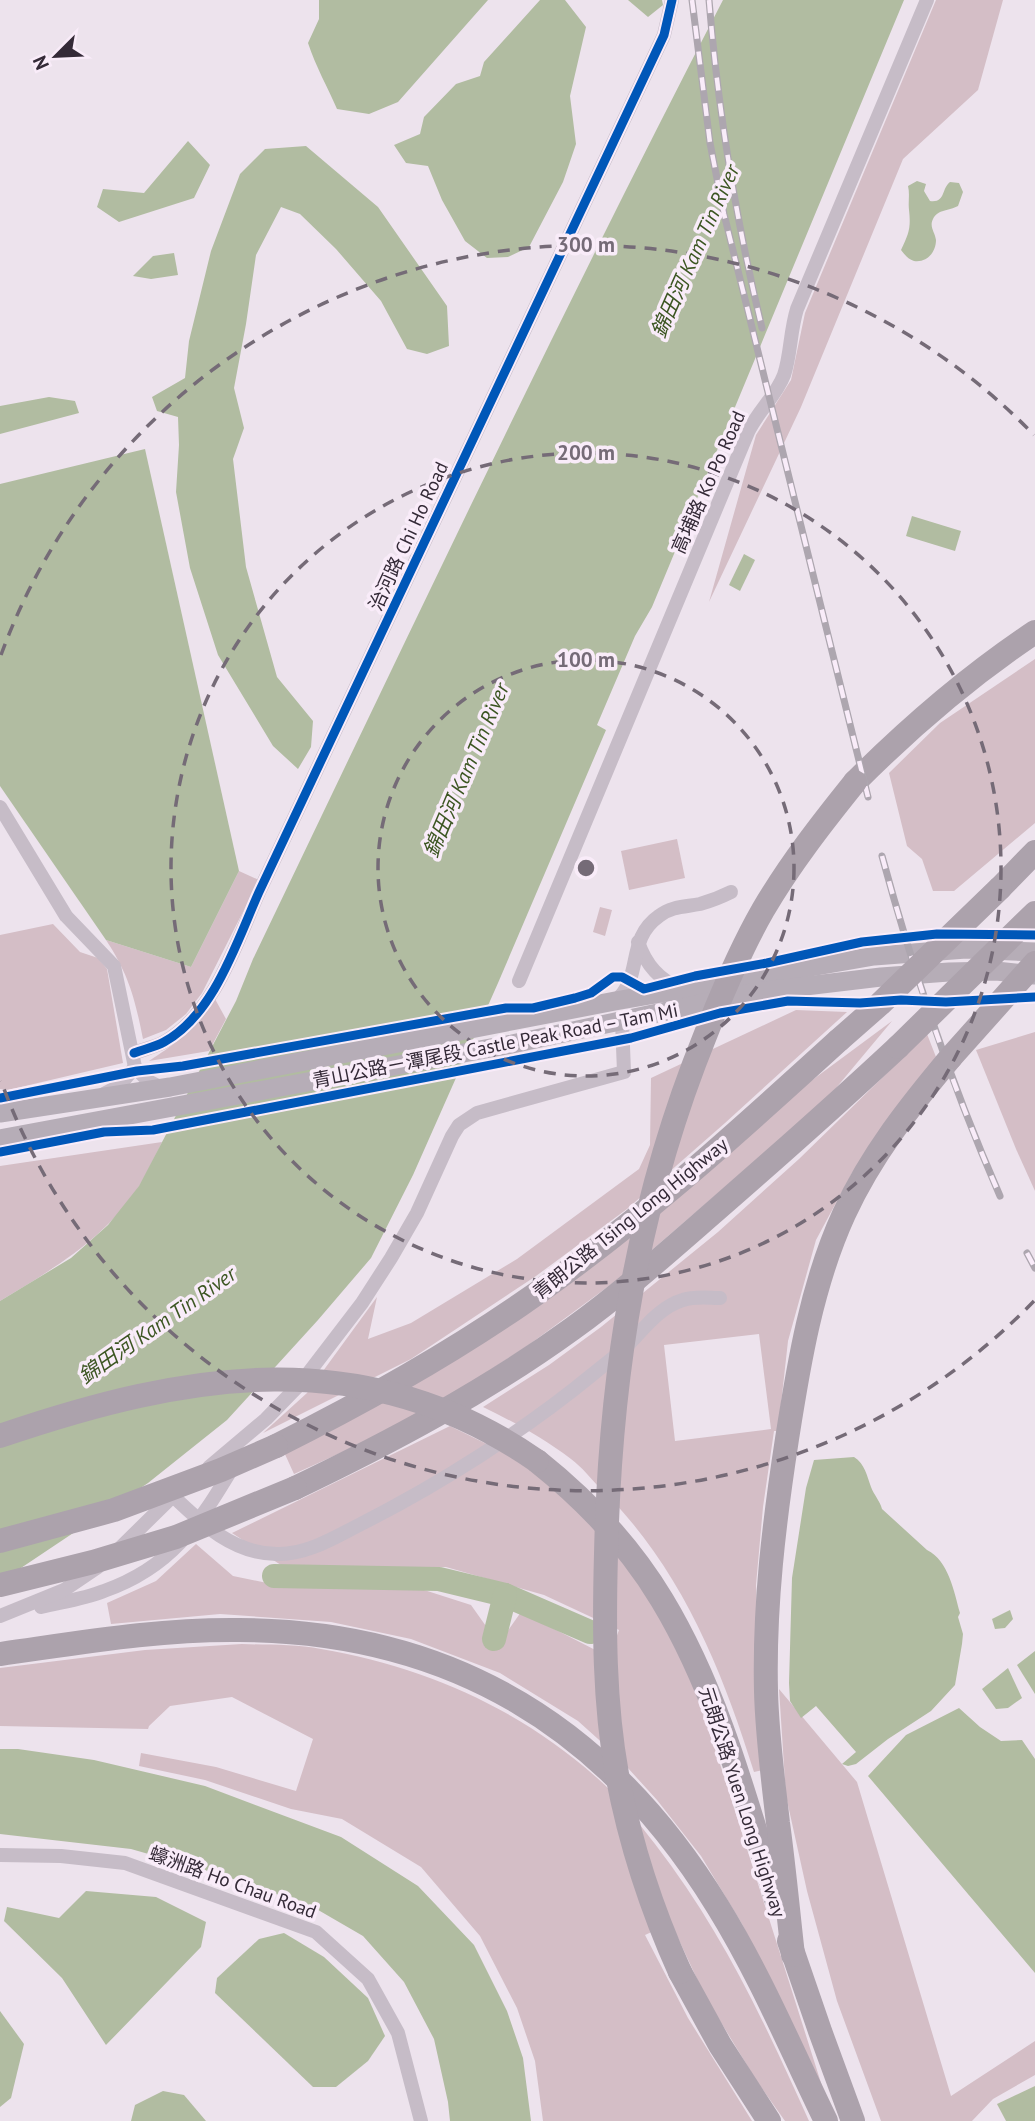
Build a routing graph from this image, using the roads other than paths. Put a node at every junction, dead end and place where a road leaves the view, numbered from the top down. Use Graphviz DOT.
graph roads {
  1 [pos="672,0"];
  2 [pos="927,0"];
  3 [pos="1035,632"];
  4 [pos="0,807"];
  5 [pos="1035,852"];
  6 [pos="731,892"];
  7 [pos="1035,913"];
  8 [pos="638,942"];
  9 [pos="1035,953"];
  10 [pos="1035,963"];
  11 [pos="1035,975"];
  12 [pos="519,981"];
  13 [pos="681,989"];
  14 [pos="615,1001"];
  15 [pos="622,1021"];
  16 [pos="134,1060"];
  17 [pos="166,1087"];
  18 [pos="96,1097"];
  19 [pos="0,1113"];
  20 [pos="0,1139"];
  21 [pos="720,1298"];
  22 [pos="266,1419"];
  23 [pos="0,1436"];
  24 [pos="173,1496"];
  25 [pos="199,1521"];
  26 [pos="0,1541"];
  27 [pos="0,1585"];
  28 [pos="0,1616"];
  29 [pos="5,1653"];
  30 [pos="0,1855"];
  31 [pos="793,1955"];
  32 [pos="421,2121"];
  33 [pos="769,2121"];
  34 [pos="826,2121"];
  35 [pos="853,2121"];
  1 -- 16 [label="street, 治河路 Chi Ho Road"];
  2 -- 12 [label="street, 高埔路 Ko Po Road"];
  3 -- 33 [label="highway, bridge"];
  4 -- 16 [label="street"];
  5 -- 26 [label="highway, 青朗公路 Tsing Long Highway, bridge"];
  6 -- 8 [label="street"];
  7 -- 27 [label="highway, bridge"];
  8 -- 13 [label="street"];
  8 -- 14 [label="street"];
  9 -- 13 [label="main road, 青山公路－潭尾段 Castle Peak Road – Tam Mi"];
  10 -- 31 [label="highway, bridge"];
  11 -- 15 [label="main road, 青山公路－潭尾段 Castle Peak Road – Tam Mi"];
  13 -- 14 [label="main road, 青山公路－潭尾段 Castle Peak Road – Tam Mi"];
  14 -- 17 [label="main road, 青山公路－潭尾段 Castle Peak Road – Tam Mi"];
  15 -- 20 [label="main road, 青山公路－潭尾段 Castle Peak Road – Tam Mi"];
  15 -- 22 [label="street"];
  16 -- 17 [label="street"];
  16 -- 18 [label="street"];
  17 -- 18 [label="main road, 青山公路－潭尾段 Castle Peak Road – Tam Mi"];
  18 -- 19 [label="main road, 青山公路－潭尾段 Castle Peak Road – Tam Mi"];
  21 -- 25 [label="street"];
  22 -- 24 [label="street"];
  22 -- 25 [label="street"];
  23 -- 31 [label="highway, 元朗公路 Yuen Long Highway, bridge"];
  24 -- 25 [label="street"];
  24 -- 28 [label="street"];
  25 -- 28 [label="street"];
  29 -- 34 [label="highway"];
  30 -- 32 [label="street, 蠔洲路 Ho Chau Road"];
  31 -- 35 [label="highway, 元朗公路 Yuen Long Highway"];
}
